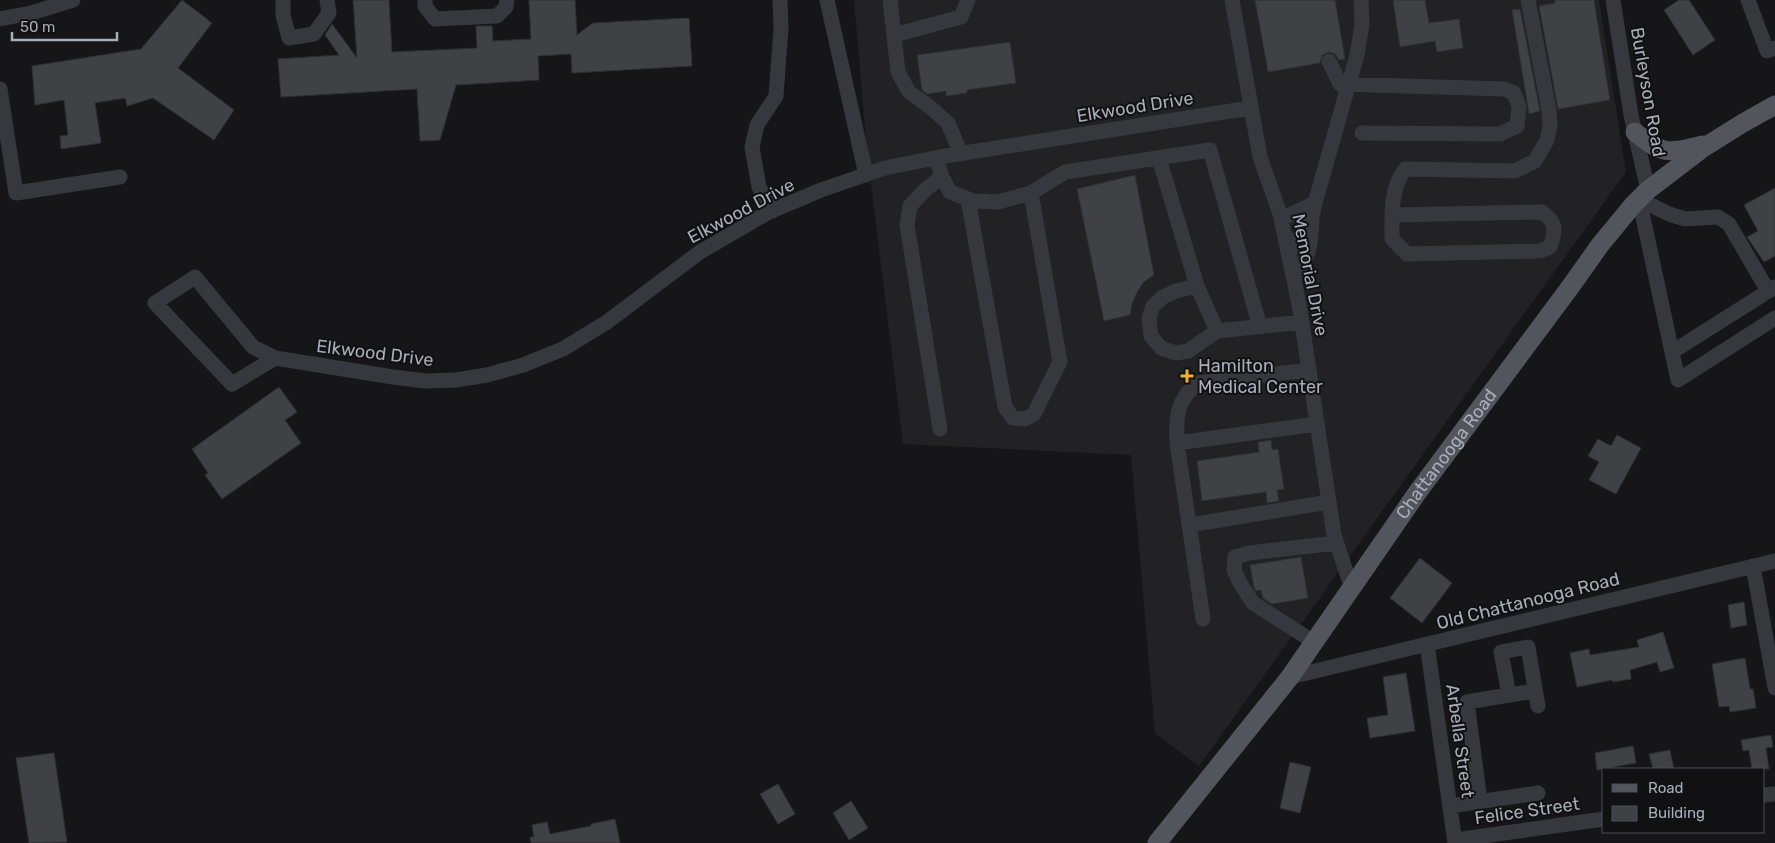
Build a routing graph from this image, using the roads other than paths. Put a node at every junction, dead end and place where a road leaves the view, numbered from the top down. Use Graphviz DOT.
graph roads {
  1 [pos="73,0"];
  2 [pos="283,0"];
  3 [pos="327,0"];
  4 [pos="425,0"];
  5 [pos="507,0"];
  6 [pos="780,0"];
  7 [pos="827,0"];
  8 [pos="890,0"];
  9 [pos="968,0"];
  10 [pos="1232,0"];
  11 [pos="1360,0"];
  12 [pos="1528,0"];
  13 [pos="1613,0"];
  14 [pos="1748,0"];
  15 [pos="0,19"];
  16 [pos="894,35"];
  17 [pos="1775,48"];
  18 [pos="1329,61"];
  19 [pos="1349,83"];
  20 [pos="0,89"];
  21 [pos="1775,105"];
  22 [pos="1250,108"];
  23 [pos="1635,132"];
  24 [pos="1362,133"];
  25 [pos="1712,143"];
  26 [pos="961,154"];
  27 [pos="936,158"];
  28 [pos="1159,158"];
  29 [pos="866,175"];
  30 [pos="120,176"];
  31 [pos="942,177"];
  32 [pos="1031,193"];
  33 [pos="1644,194"];
  34 [pos="968,199"];
  35 [pos="1314,208"];
  36 [pos="773,211"];
  37 [pos="1392,215"];
  38 [pos="1281,219"];
  39 [pos="1289,254"];
  40 [pos="1293,277"];
  41 [pos="1197,286"];
  42 [pos="1772,289"];
  43 [pos="1775,318"];
  44 [pos="1302,322"];
  45 [pos="1260,327"];
  46 [pos="1217,331"];
  47 [pos="1672,352"];
  48 [pos="275,358"];
  49 [pos="1309,370"];
  50 [pos="1317,424"];
  51 [pos="940,429"];
  52 [pos="1177,443"];
  53 [pos="1329,502"];
  54 [pos="1190,526"];
  55 [pos="1336,543"];
  56 [pos="1775,561"];
  57 [pos="1753,566"];
  58 [pos="1352,588"];
  59 [pos="1203,619"];
  60 [pos="1497,628"];
  61 [pos="1314,642"];
  62 [pos="1427,644"];
  63 [pos="1500,652"];
  64 [pos="1290,677"];
  65 [pos="1775,688"];
  66 [pos="1535,690"];
  67 [pos="1509,695"];
  68 [pos="1538,706"];
  69 [pos="1538,793"];
  70 [pos="1480,801"];
  71 [pos="1450,806"];
  72 [pos="1602,818"];
  73 [pos="1455,842"];
  74 [pos="1157,843"];
  1 -- 15 [label="street"];
  2 -- 3 [label="street"];
  4 -- 5 [label="street"];
  6 -- 36 [label="street"];
  7 -- 29 [label="street"];
  8 -- 16 [label="street"];
  9 -- 16 [label="street"];
  10 -- 22 [label="street, Memorial Drive"];
  11 -- 19 [label="street"];
  12 -- 37 [label="street"];
  13 -- 23 [label="street, Burleyson Road"];
  14 -- 17 [label="street"];
  16 -- 26 [label="street"];
  18 -- 19 [label="street"];
  19 -- 24 [label="street"];
  19 -- 35 [label="street"];
  20 -- 30 [label="street"];
  21 -- 25 [label="main road, Chattanooga Road"];
  22 -- 26 [label="street, Elkwood Drive"];
  22 -- 38 [label="street, Memorial Drive"];
  23 -- 25 [label="main road"];
  23 -- 33 [label="street, Burleyson Road"];
  25 -- 33 [label="main road, Chattanooga Road"];
  26 -- 27 [label="street, Elkwood Drive"];
  27 -- 29 [label="street, Elkwood Drive"];
  27 -- 31 [label="street"];
  28 -- 32 [label="street"];
  28 -- 41 [label="street"];
  28 -- 45 [label="street"];
  29 -- 36 [label="street, Elkwood Drive"];
  31 -- 34 [label="street"];
  31 -- 51 [label="street"];
  32 -- 34 [label="street"];
  32 -- 34 [label="street"];
  33 -- 42 [label="street"];
  33 -- 47 [label="street, Burleyson Road"];
  33 -- 58 [label="main road, Chattanooga Road"];
  35 -- 38 [label="street"];
  35 -- 39 [label="street"];
  35 -- 40 [label="street"];
  36 -- 48 [label="street, Elkwood Drive"];
  37 -- 37 [label="street"];
  38 -- 39 [label="street, Memorial Drive"];
  39 -- 40 [label="street, Memorial Drive"];
  40 -- 44 [label="street, Memorial Drive"];
  41 -- 46 [label="street"];
  41 -- 46 [label="street"];
  42 -- 47 [label="street"];
  43 -- 47 [label="street, Burleyson Road"];
  44 -- 45 [label="street"];
  44 -- 49 [label="street, Memorial Drive"];
  45 -- 46 [label="street"];
  48 -- 48 [label="street, Elkwood Drive"];
  49 -- 50 [label="street, Memorial Drive"];
  49 -- 52 [label="street"];
  50 -- 52 [label="street"];
  50 -- 53 [label="street, Memorial Drive"];
  52 -- 54 [label="street"];
  53 -- 54 [label="street"];
  53 -- 55 [label="street, Memorial Drive"];
  54 -- 59 [label="street"];
  55 -- 58 [label="street, Memorial Drive"];
  55 -- 61 [label="street"];
  56 -- 57 [label="street, Old Chattanooga Road"];
  57 -- 60 [label="street, Old Chattanooga Road"];
  57 -- 65 [label="street"];
  58 -- 61 [label="main road, Chattanooga Road"];
  60 -- 62 [label="street, Old Chattanooga Road"];
  60 -- 63 [label="street"];
  61 -- 64 [label="main road, Chattanooga Road"];
  62 -- 64 [label="street, Old Chattanooga Road"];
  62 -- 71 [label="street, Arbella Street"];
  63 -- 66 [label="street"];
  63 -- 67 [label="street"];
  64 -- 74 [label="main road, Chattanooga Road"];
  66 -- 67 [label="street"];
  66 -- 68 [label="street"];
  67 -- 70 [label="street"];
  69 -- 70 [label="street"];
  70 -- 71 [label="street"];
  71 -- 73 [label="street, Arbella Street"];
  72 -- 73 [label="street, Felice Street"];
}
